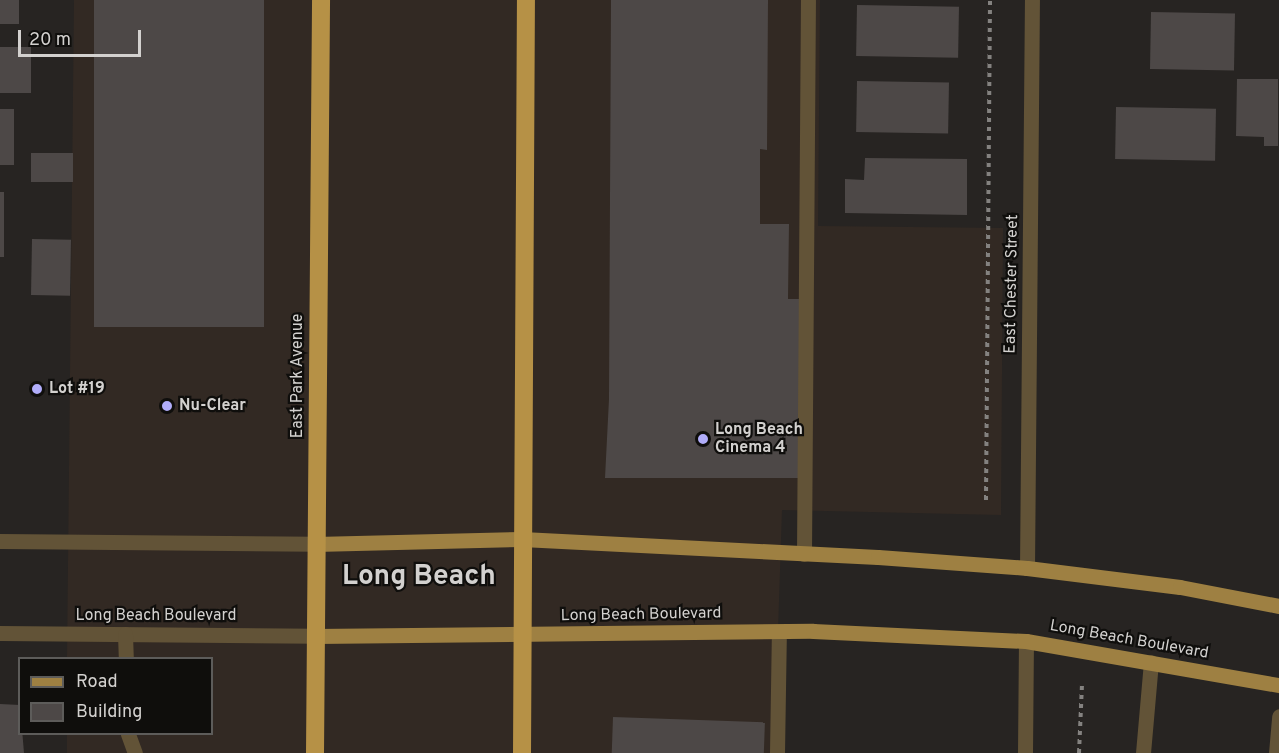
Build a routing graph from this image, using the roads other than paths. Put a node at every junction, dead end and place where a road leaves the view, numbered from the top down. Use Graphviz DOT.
graph roads {
  1 [pos="321,0"];
  2 [pos="526,0"];
  3 [pos="808,0"];
  4 [pos="1032,0"];
  5 [pos="522,539"];
  6 [pos="0,541"];
  7 [pos="315,543"];
  8 [pos="804,554"];
  9 [pos="1027,568"];
  10 [pos="1279,606"];
  11 [pos="779,632"];
  12 [pos="0,633"];
  13 [pos="126,634"];
  14 [pos="522,634"];
  15 [pos="315,636"];
  16 [pos="1026,640"];
  17 [pos="126,657"];
  18 [pos="1151,663"];
  19 [pos="1279,685"];
  20 [pos="1279,716"];
  21 [pos="128,735"];
  22 [pos="135,753"];
  23 [pos="315,753"];
  24 [pos="522,753"];
  25 [pos="777,753"];
  26 [pos="1025,753"];
  27 [pos="1143,753"];
  28 [pos="1276,753"];
  1 -- 7 [label="highway, East Park Avenue"];
  2 -- 5 [label="highway"];
  3 -- 8 [label="street"];
  4 -- 9 [label="street, East Chester Street"];
  5 -- 7 [label="main road"];
  5 -- 8 [label="main road"];
  5 -- 14 [label="highway"];
  6 -- 7 [label="street"];
  7 -- 15 [label="highway, East Park Avenue"];
  8 -- 9 [label="main road"];
  9 -- 10 [label="main road"];
  11 -- 14 [label="main road, Long Beach Boulevard"];
  11 -- 16 [label="main road, Long Beach Boulevard"];
  11 -- 25 [label="street"];
  12 -- 13 [label="street, Long Beach Boulevard"];
  13 -- 15 [label="street, Long Beach Boulevard"];
  13 -- 17 [label="street"];
  14 -- 15 [label="main road, Long Beach Boulevard"];
  14 -- 24 [label="highway"];
  15 -- 23 [label="highway, East Park Avenue"];
  16 -- 18 [label="main road, Long Beach Boulevard"];
  16 -- 26 [label="street"];
  18 -- 19 [label="main road, Long Beach Boulevard"];
  18 -- 27 [label="street"];
  20 -- 28 [label="street"];
  21 -- 22 [label="street"];
}
